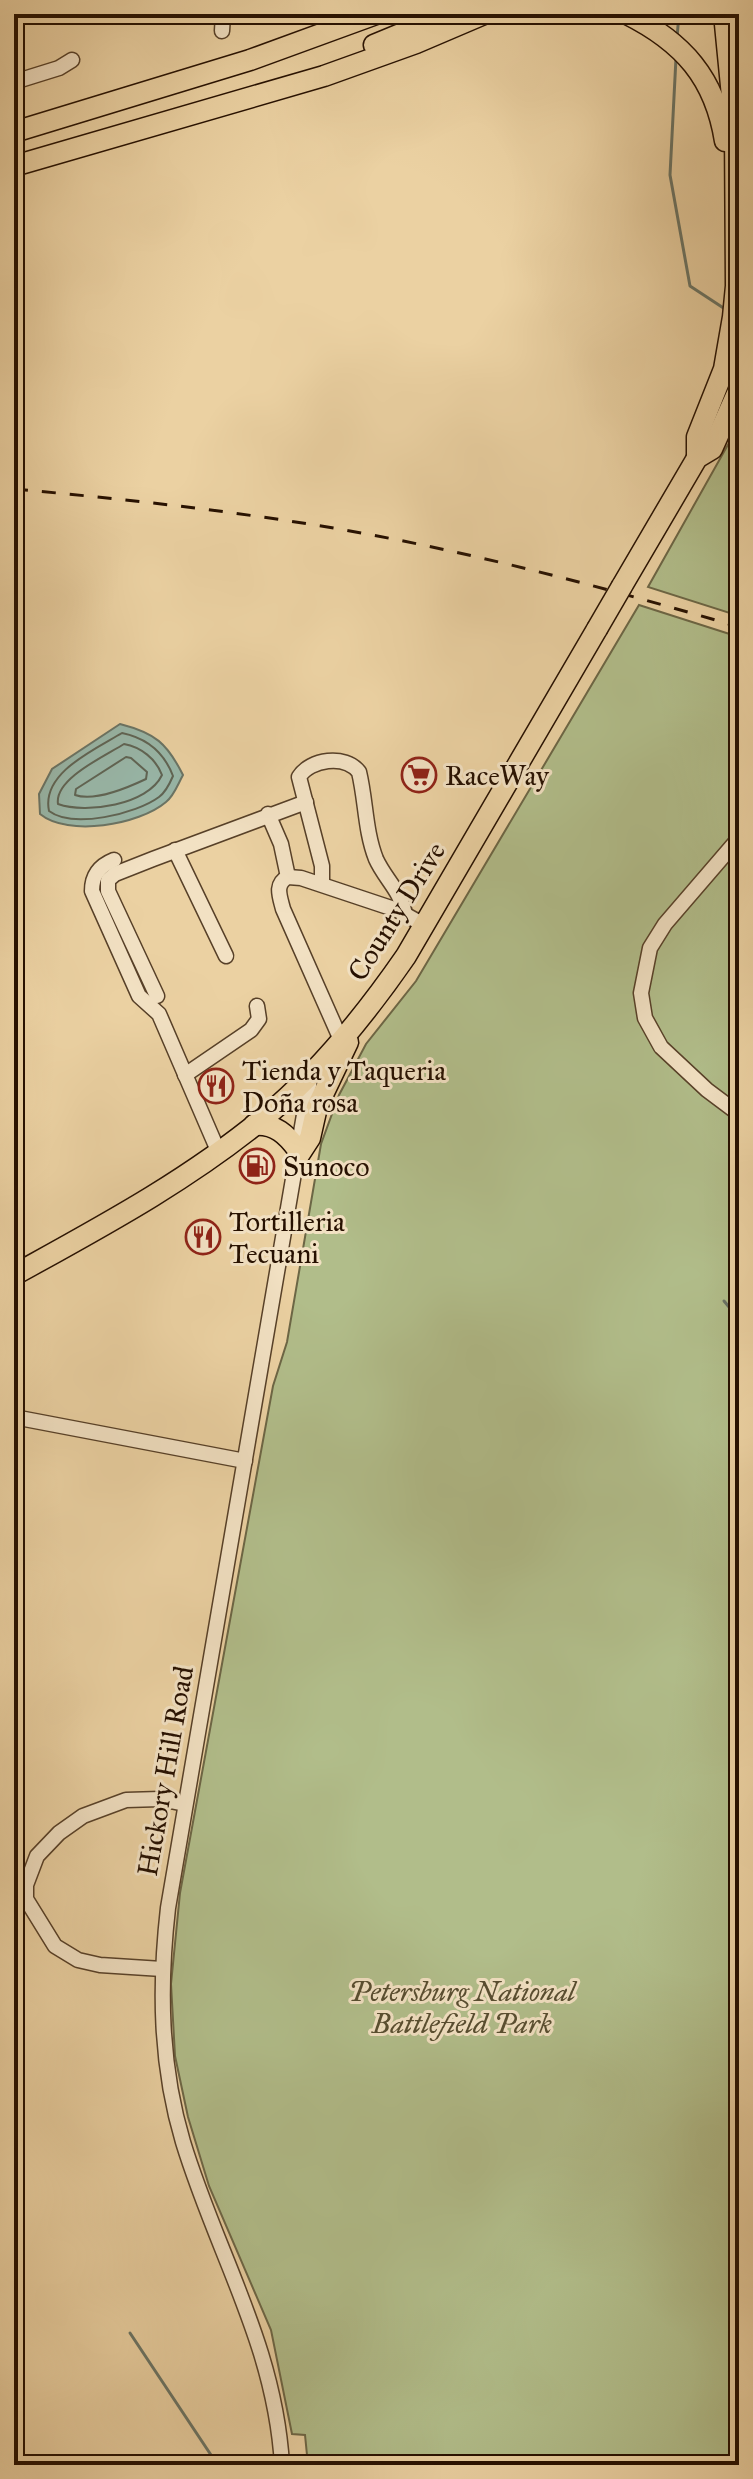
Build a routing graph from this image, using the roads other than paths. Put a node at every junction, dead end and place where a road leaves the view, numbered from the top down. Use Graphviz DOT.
graph roads {
  1 [pos="223,14"];
  2 [pos="345,14"];
  3 [pos="376,14"];
  4 [pos="449,14"];
  5 [pos="484,14"];
  6 [pos="627,14"];
  7 [pos="724,14"];
  8 [pos="222,31"];
  9 [pos="72,60"];
  10 [pos="250,60"];
  11 [pos="14,82"];
  12 [pos="198,112"];
  13 [pos="14,132"];
  14 [pos="14,166"];
  15 [pos="736,204"];
  16 [pos="739,389"];
  17 [pos="735,404"];
  18 [pos="697,458"];
  19 [pos="306,802"];
  20 [pos="268,814"];
  21 [pos="739,838"];
  22 [pos="175,850"];
  23 [pos="114,860"];
  24 [pos="288,877"];
  25 [pos="322,884"];
  26 [pos="405,914"];
  27 [pos="424,925"];
  28 [pos="226,956"];
  29 [pos="157,996"];
  30 [pos="257,1006"];
  31 [pos="359,1018"];
  32 [pos="341,1040"];
  33 [pos="311,1074"];
  34 [pos="185,1075"];
  35 [pos="739,1114"];
  36 [pos="254,1125"];
  37 [pos="219,1153"];
  38 [pos="297,1154"];
  39 [pos="14,1275"];
  40 [pos="14,1417"];
  41 [pos="245,1461"];
  42 [pos="185,1804"];
  43 [pos="162,1969"];
  44 [pos="282,2465"];
  1 -- 8 [label="street"];
  2 -- 10 [label="highway"];
  3 -- 10 [label="highway"];
  4 -- 12 [label="highway"];
  5 -- 12 [label="highway"];
  6 -- 15 [label="highway"];
  7 -- 15 [label="highway"];
  9 -- 11 [label="street"];
  10 -- 13 [label="highway"];
  12 -- 14 [label="highway"];
  15 -- 18 [label="highway, County Drive"];
  16 -- 17 [label="highway, County Drive"];
  17 -- 18 [label="highway, County Drive"];
  18 -- 27 [label="highway, County Drive, bridge"];
  19 -- 20 [label="street"];
  19 -- 25 [label="street"];
  19 -- 26 [label="street"];
  20 -- 22 [label="street"];
  20 -- 24 [label="street"];
  21 -- 35 [label="street"];
  22 -- 28 [label="street"];
  22 -- 29 [label="street"];
  23 -- 34 [label="street"];
  24 -- 25 [label="street"];
  24 -- 32 [label="street"];
  25 -- 26 [label="street"];
  26 -- 27 [label="street"];
  27 -- 31 [label="highway, County Drive"];
  30 -- 34 [label="street"];
  31 -- 32 [label="highway, County Drive"];
  31 -- 38 [label="highway"];
  32 -- 33 [label="highway, County Drive"];
  33 -- 36 [label="highway, County Drive"];
  33 -- 38 [label="street, Hickory Hill Road"];
  34 -- 37 [label="street"];
  36 -- 37 [label="highway, County Drive"];
  36 -- 38 [label="highway"];
  37 -- 39 [label="highway, County Drive"];
  38 -- 41 [label="street, Hickory Hill Road"];
  40 -- 41 [label="street"];
  41 -- 42 [label="street, Hickory Hill Road"];
  42 -- 43 [label="street, Hickory Hill Road"];
  42 -- 43 [label="street"];
  43 -- 44 [label="street, Hickory Hill Road"];
}
